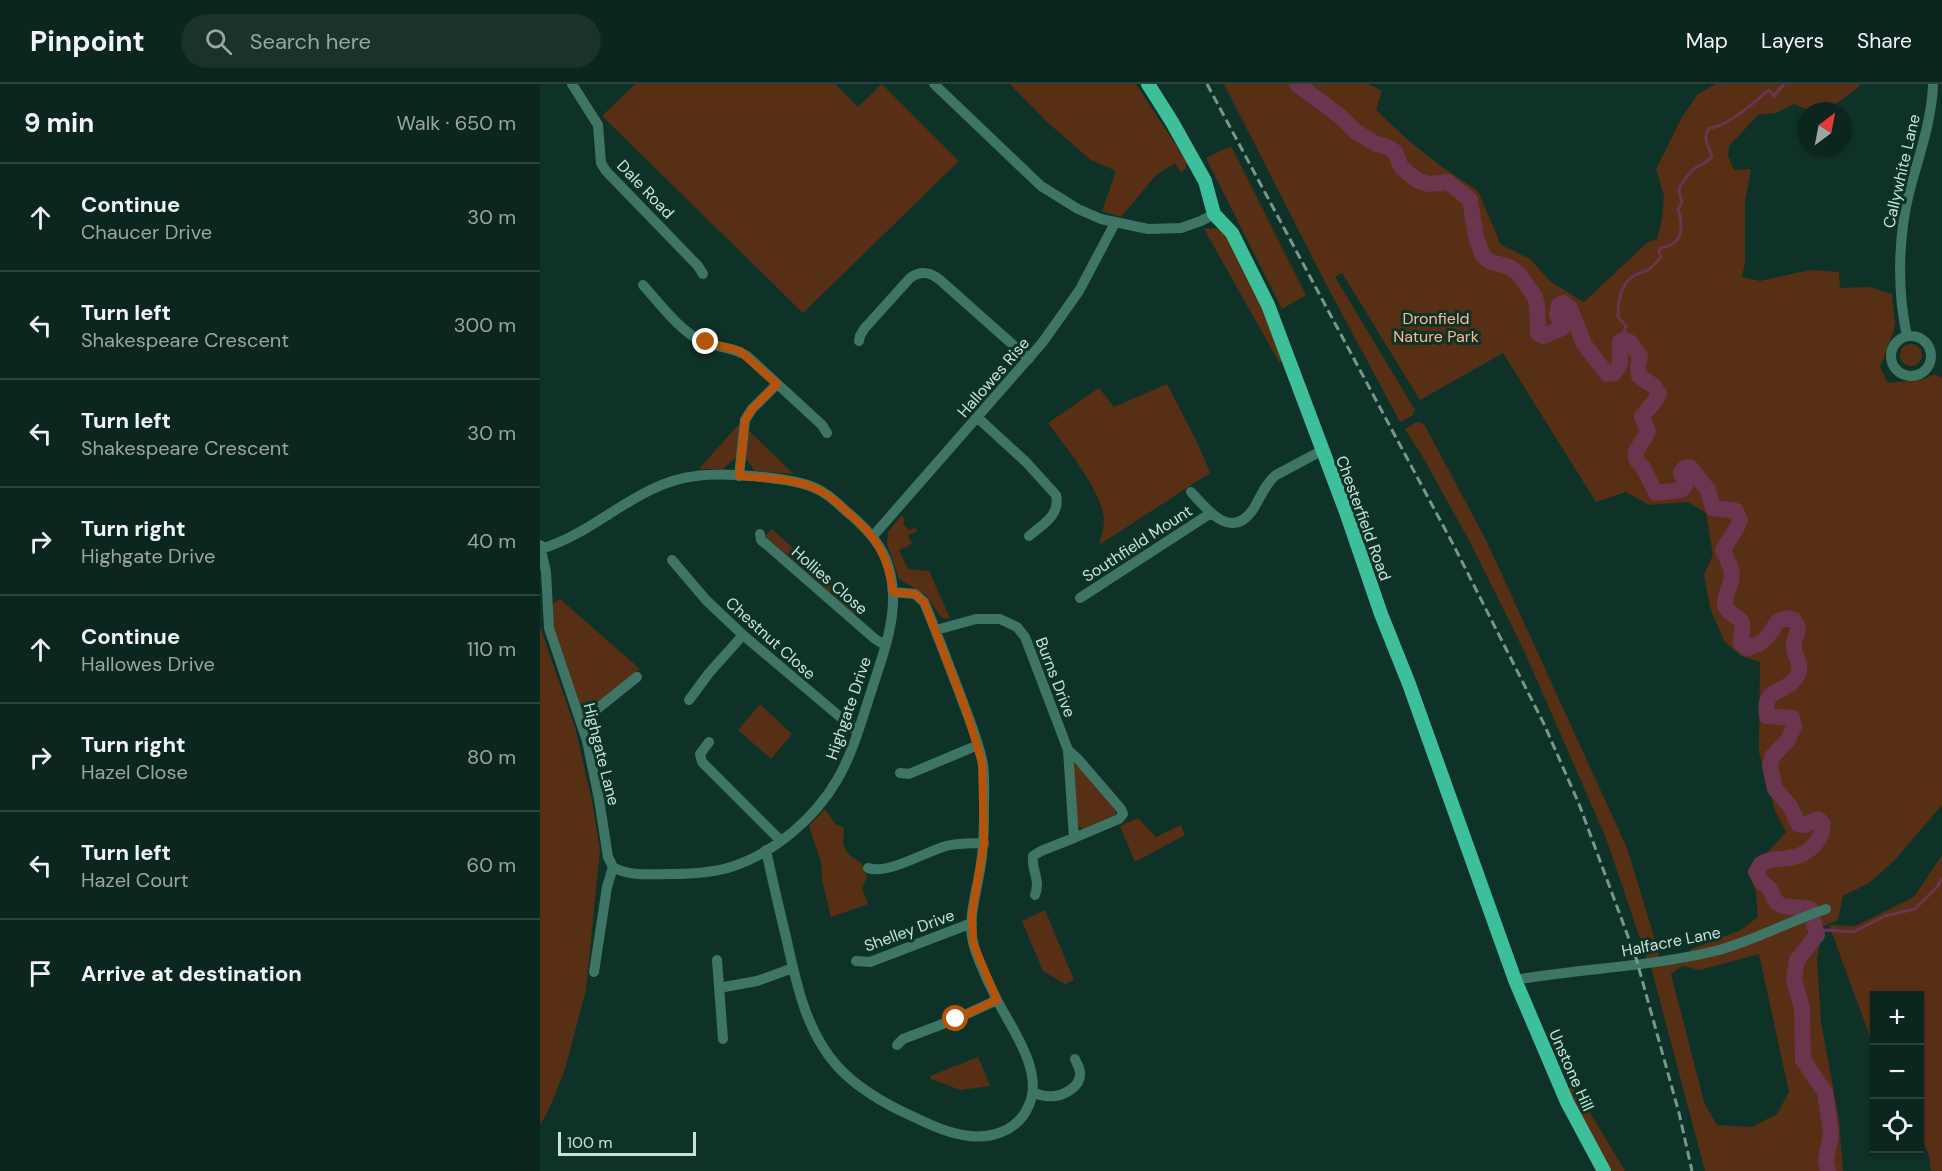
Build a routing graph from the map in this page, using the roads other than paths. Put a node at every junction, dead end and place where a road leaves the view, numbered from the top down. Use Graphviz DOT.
graph roads {
  1 [pos="572,84"];
  2 [pos="934,84"];
  3 [pos="1148,84"];
  4 [pos="1933,84"];
  5 [pos="1214,214"];
  6 [pos="1115,223"];
  7 [pos="703,274"];
  8 [pos="643,285"];
  9 [pos="1907,336"];
  10 [pos="859,341"];
  11 [pos="1029,359"];
  12 [pos="777,384"];
  13 [pos="978,418"];
  14 [pos="827,434"];
  15 [pos="1323,450"];
  16 [pos="739,476"];
  17 [pos="1191,492"];
  18 [pos="1211,513"];
  19 [pos="760,534"];
  20 [pos="873,536"];
  21 [pos="1029,536"];
  22 [pos="541,547"];
  23 [pos="672,560"];
  24 [pos="893,592"];
  25 [pos="1080,598"];
  26 [pos="936,630"];
  27 [pos="743,635"];
  28 [pos="885,645"];
  29 [pos="638,676"];
  30 [pos="689,700"];
  31 [pos="582,722"];
  32 [pos="858,732"];
  33 [pos="709,742"];
  34 [pos="978,746"];
  35 [pos="1068,750"];
  36 [pos="900,773"];
  37 [pos="1074,838"];
  38 [pos="780,840"];
  39 [pos="984,843"];
  40 [pos="766,850"];
  41 [pos="613,867"];
  42 [pos="868,868"];
  43 [pos="1035,896"];
  44 [pos="1823,910"];
  45 [pos="972,923"];
  46 [pos="717,960"];
  47 [pos="856,961"];
  48 [pos="793,968"];
  49 [pos="594,972"];
  50 [pos="1515,980"];
  51 [pos="719,988"];
  52 [pos="997,1000"];
  53 [pos="723,1039"];
  54 [pos="897,1045"];
  55 [pos="1075,1059"];
  56 [pos="1033,1092"];
  57 [pos="1604,1171"];
  1 -- 7 [label="street, Dale Road"];
  2 -- 6 [label="street"];
  3 -- 5 [label="main road, Chesterfield Road"];
  4 -- 9 [label="street, Callywhite Lane"];
  5 -- 6 [label="street"];
  5 -- 15 [label="main road, Chesterfield Road"];
  6 -- 11 [label="street, Hallowes Rise"];
  8 -- 12 [label="street"];
  10 -- 11 [label="street"];
  11 -- 13 [label="street, Hallowes Rise"];
  12 -- 14 [label="street"];
  12 -- 16 [label="street"];
  13 -- 20 [label="street, Hallowes Rise"];
  13 -- 21 [label="street"];
  15 -- 18 [label="street"];
  15 -- 50 [label="main road, Chesterfield Road"];
  16 -- 20 [label="street, Highgate Drive"];
  16 -- 22 [label="street, Highgate Drive"];
  17 -- 18 [label="street"];
  18 -- 25 [label="street, Southfield Mount"];
  19 -- 28 [label="street, Hollies Close"];
  20 -- 24 [label="street, Highgate Drive"];
  22 -- 31 [label="street, Highgate Lane"];
  23 -- 27 [label="street, Chestnut Close"];
  24 -- 26 [label="street"];
  24 -- 28 [label="street, Highgate Drive"];
  26 -- 34 [label="street"];
  26 -- 35 [label="street, Burns Drive"];
  27 -- 30 [label="street"];
  27 -- 32 [label="street, Chestnut Close"];
  28 -- 32 [label="street, Highgate Drive"];
  29 -- 31 [label="street"];
  31 -- 41 [label="street, Highgate Lane"];
  32 -- 38 [label="street, Highgate Drive"];
  33 -- 38 [label="street"];
  34 -- 36 [label="street"];
  34 -- 39 [label="street"];
  35 -- 37 [label="street, Burns Drive"];
  35 -- 37 [label="street, Burns Drive"];
  37 -- 43 [label="street, Burns Drive"];
  38 -- 40 [label="street, Highgate Drive"];
  39 -- 42 [label="street"];
  39 -- 45 [label="street"];
  40 -- 41 [label="street, Highgate Drive"];
  40 -- 48 [label="street"];
  41 -- 49 [label="street, Highgate Lane"];
  44 -- 50 [label="street, Halfacre Lane"];
  45 -- 47 [label="street, Shelley Drive"];
  45 -- 52 [label="street"];
  46 -- 51 [label="street"];
  48 -- 51 [label="street"];
  48 -- 56 [label="street"];
  50 -- 57 [label="main road, Unstone Hill"];
  51 -- 53 [label="street"];
  52 -- 54 [label="street"];
  52 -- 56 [label="street"];
  55 -- 56 [label="street"];
}
